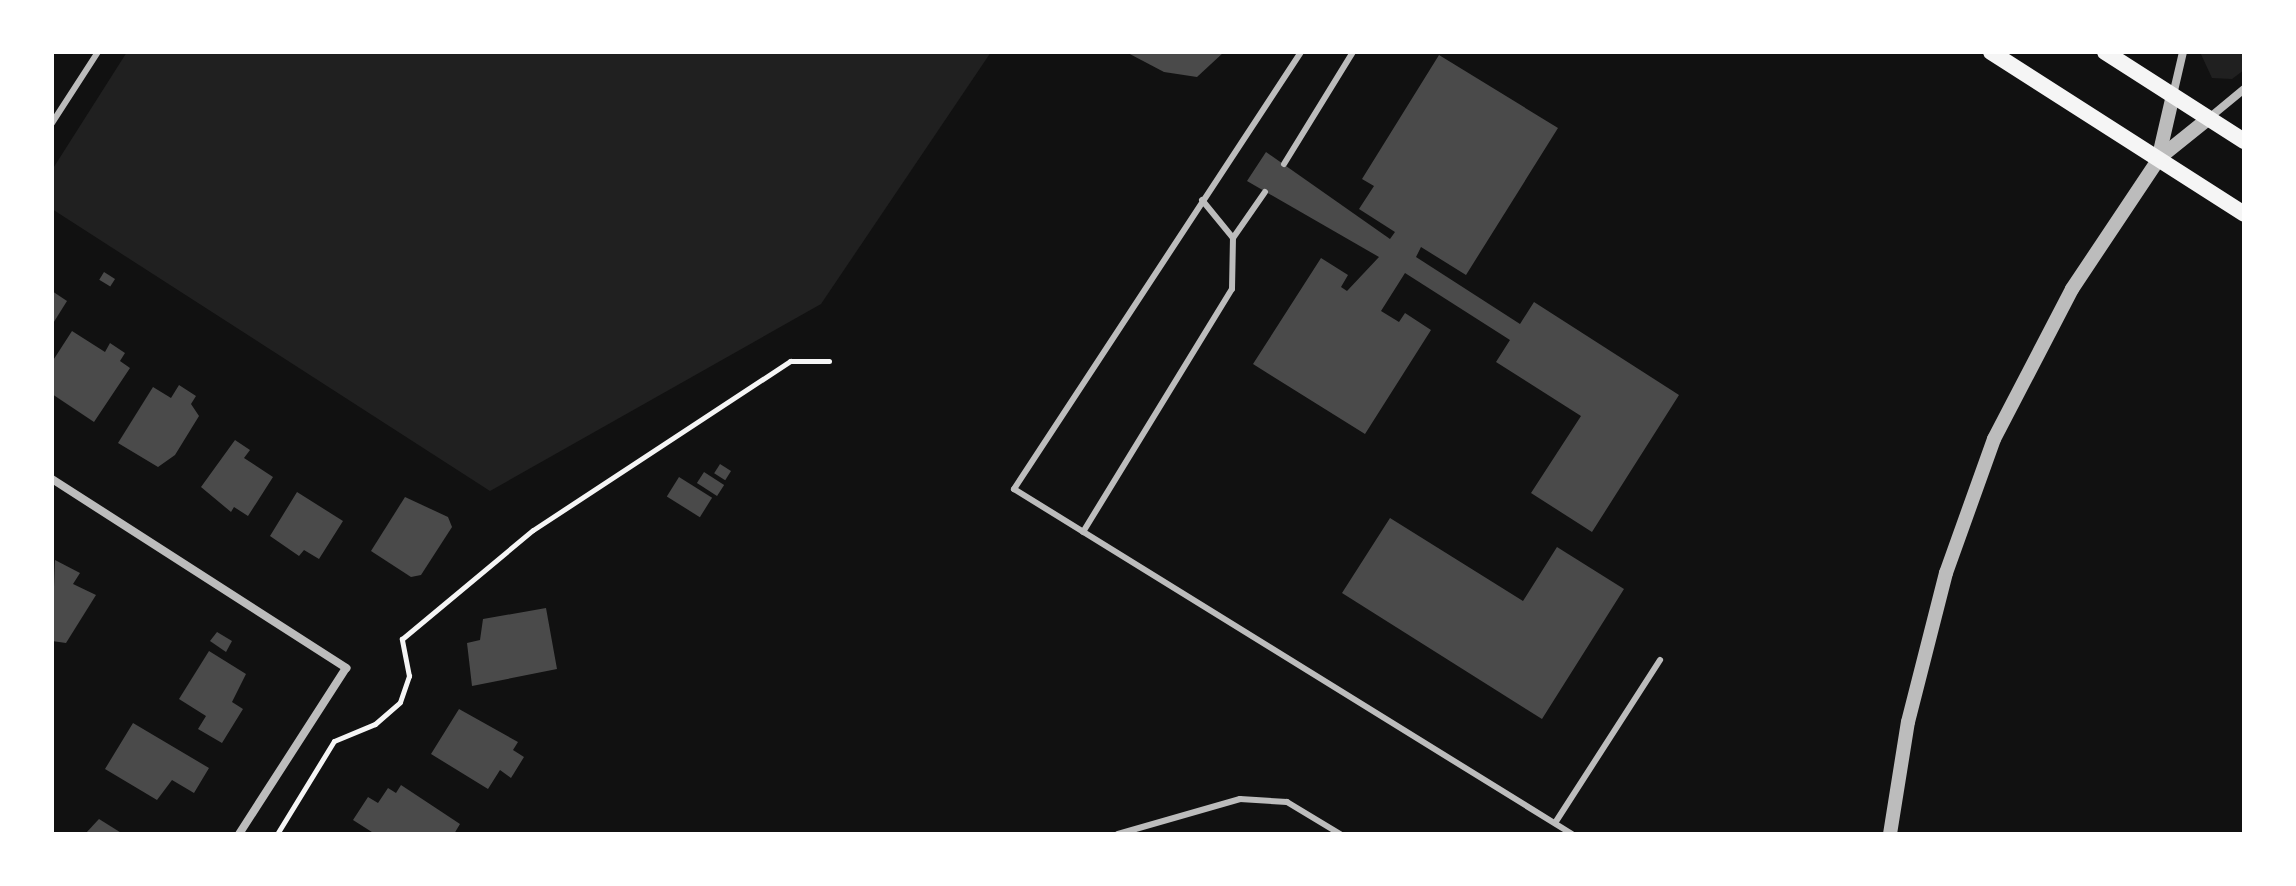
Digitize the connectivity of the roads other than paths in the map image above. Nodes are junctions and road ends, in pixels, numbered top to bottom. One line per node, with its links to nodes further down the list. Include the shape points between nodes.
1 (98, 52): 10 (lane)
2 (1301, 52): 15 (lane)
3 (1353, 52): 13 (lane)
4 (1991, 52): 12 (main road)
5 (2105, 52): 8 (main road)
6 (2183, 52): 8 (street)
7 (2244, 89): 9 (street)
8 (2173, 95): 9 (main road); 12 (street)
9 (2209, 118): 11 (main road); 12 (street)
10 (52, 123)
11 (2244, 141)
12 (2158, 160): 16 (main road); 26 (street, via 2072,289 1994,439 1946,573 1908,722)
13 (1284, 164)
14 (1265, 192): 17 (lane)
15 (1202, 200): 17 (lane); 19 (lane, via 1014,489)
16 (2244, 214)
17 (1233, 238): 19 (lane, via 1232,289)
18 (52, 479): 22 (street, via 346,668)
19 (1083, 532): 21 (lane)
20 (1660, 660): 21 (lane)
21 (1555, 823): 25 (lane)
22 (239, 834)
23 (1118, 834): 24 (lane, via 1240,799 1287,802)
24 (1340, 834)
25 (1572, 834)
26 (1890, 834)

